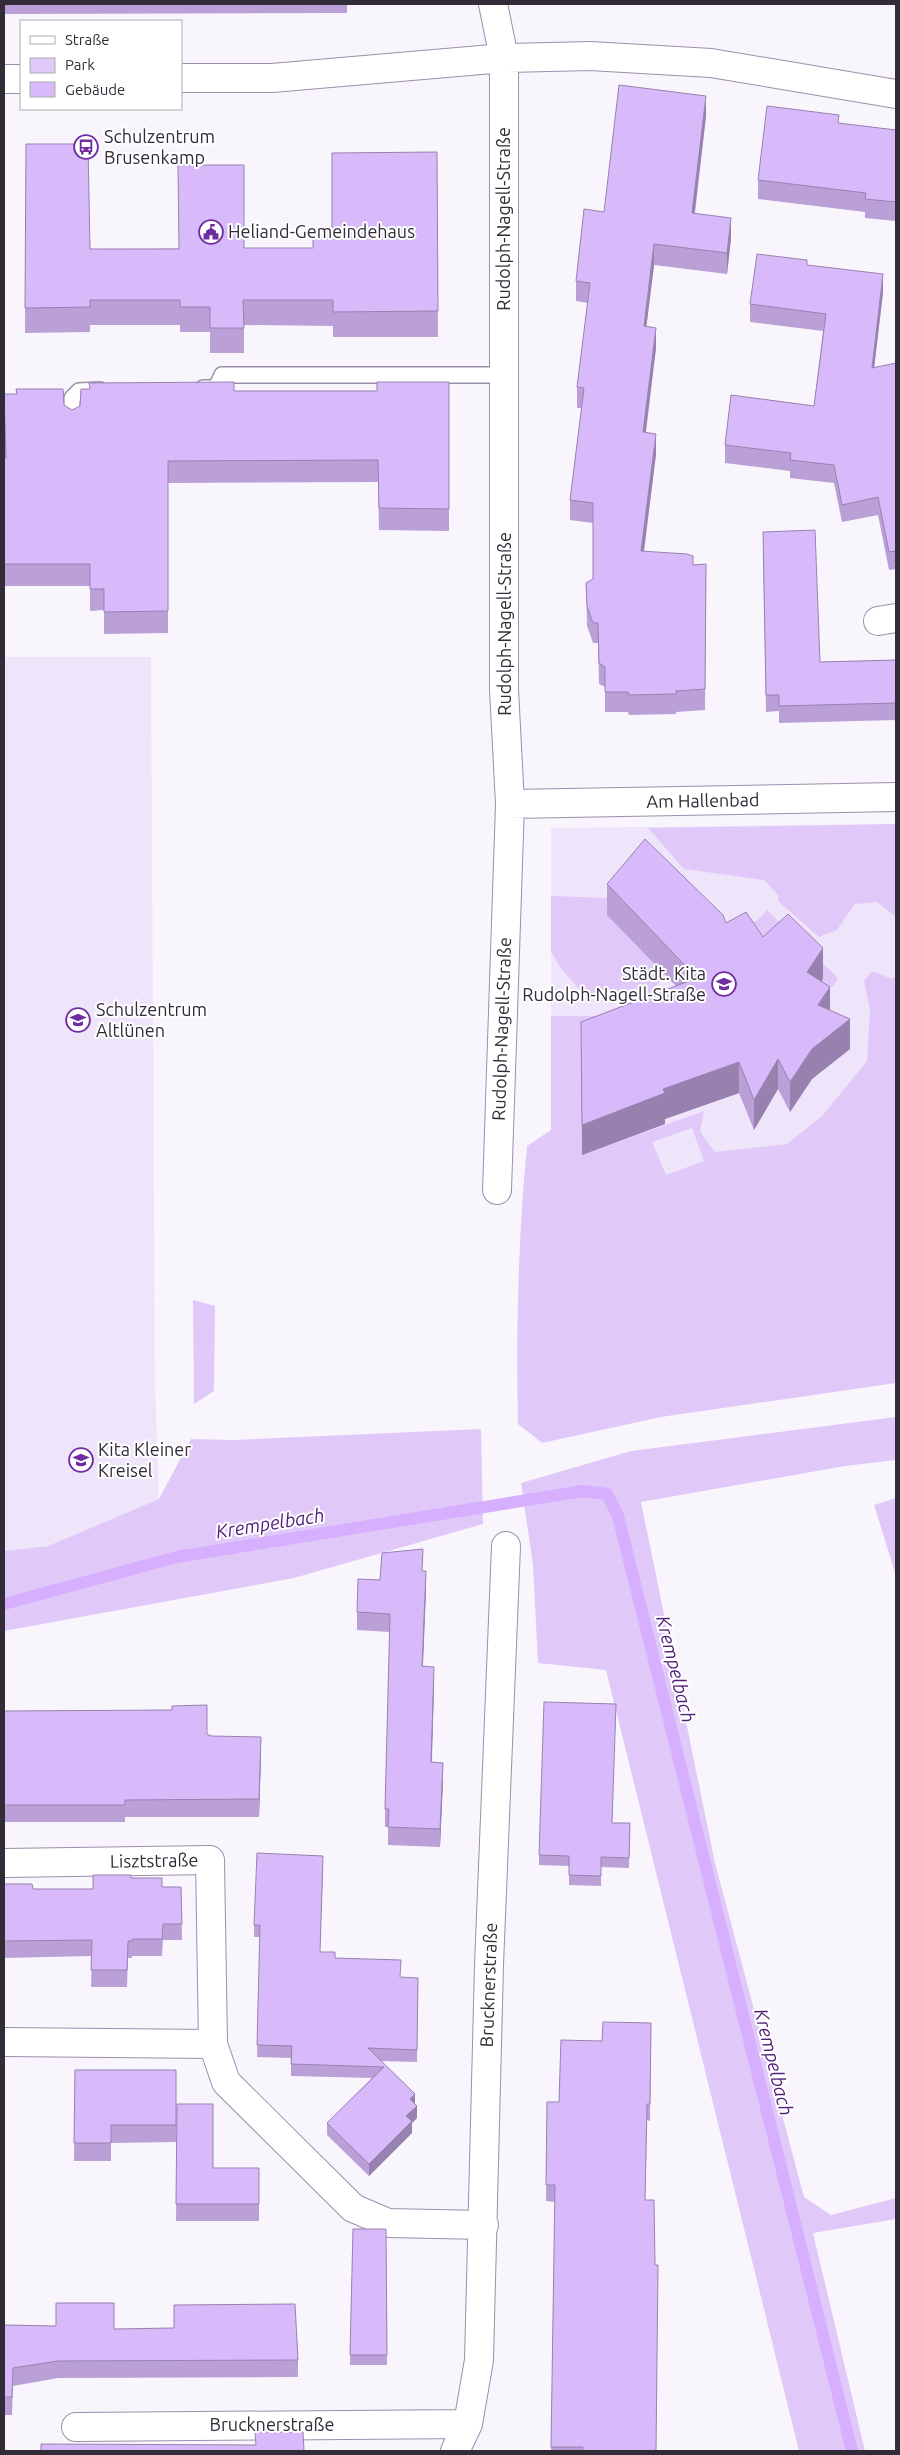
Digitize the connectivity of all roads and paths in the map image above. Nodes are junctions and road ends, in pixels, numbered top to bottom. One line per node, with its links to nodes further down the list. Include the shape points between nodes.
1 (492, 4): 2 (street, Rudolph-Nagell-Straße)
2 (504, 58): 3 (street, via 272,78); 6 (street, via 590,56 711,63); 7 (street, Rudolph-Nagell-Straße)
3 (182, 78)
4 (4, 79): 5 (street)
5 (20, 79)
6 (896, 94)
7 (505, 375): 8 (lane, via 222,375 216,388); 12 (street, Rudolph-Nagell-Straße, via 504,689)
8 (186, 388)
9 (118, 390): 10 (lane, via 79,391 72,398)
10 (72, 423)
11 (896, 797): 12 (street, Am Hallenbad)
12 (510, 804): 13 (street, Rudolph-Nagell-Straße)
13 (496, 1190)
14 (506, 1546): 18 (street, Brucknerstraße, via 489,1965)
15 (4, 1862): 17 (street, Lisztstraße, via 210,1860)
16 (4, 2042): 17 (street)
17 (213, 2044): 18 (street, Lisztstraße, via 226,2082 353,2208 388,2223)
18 (484, 2225): 19 (street, Brucknerstraße, via 479,2360)
19 (468, 2424): 20 (street, Brucknerstraße); 21 (street, Brucknerstraße)
20 (76, 2427)
21 (456, 2451)

